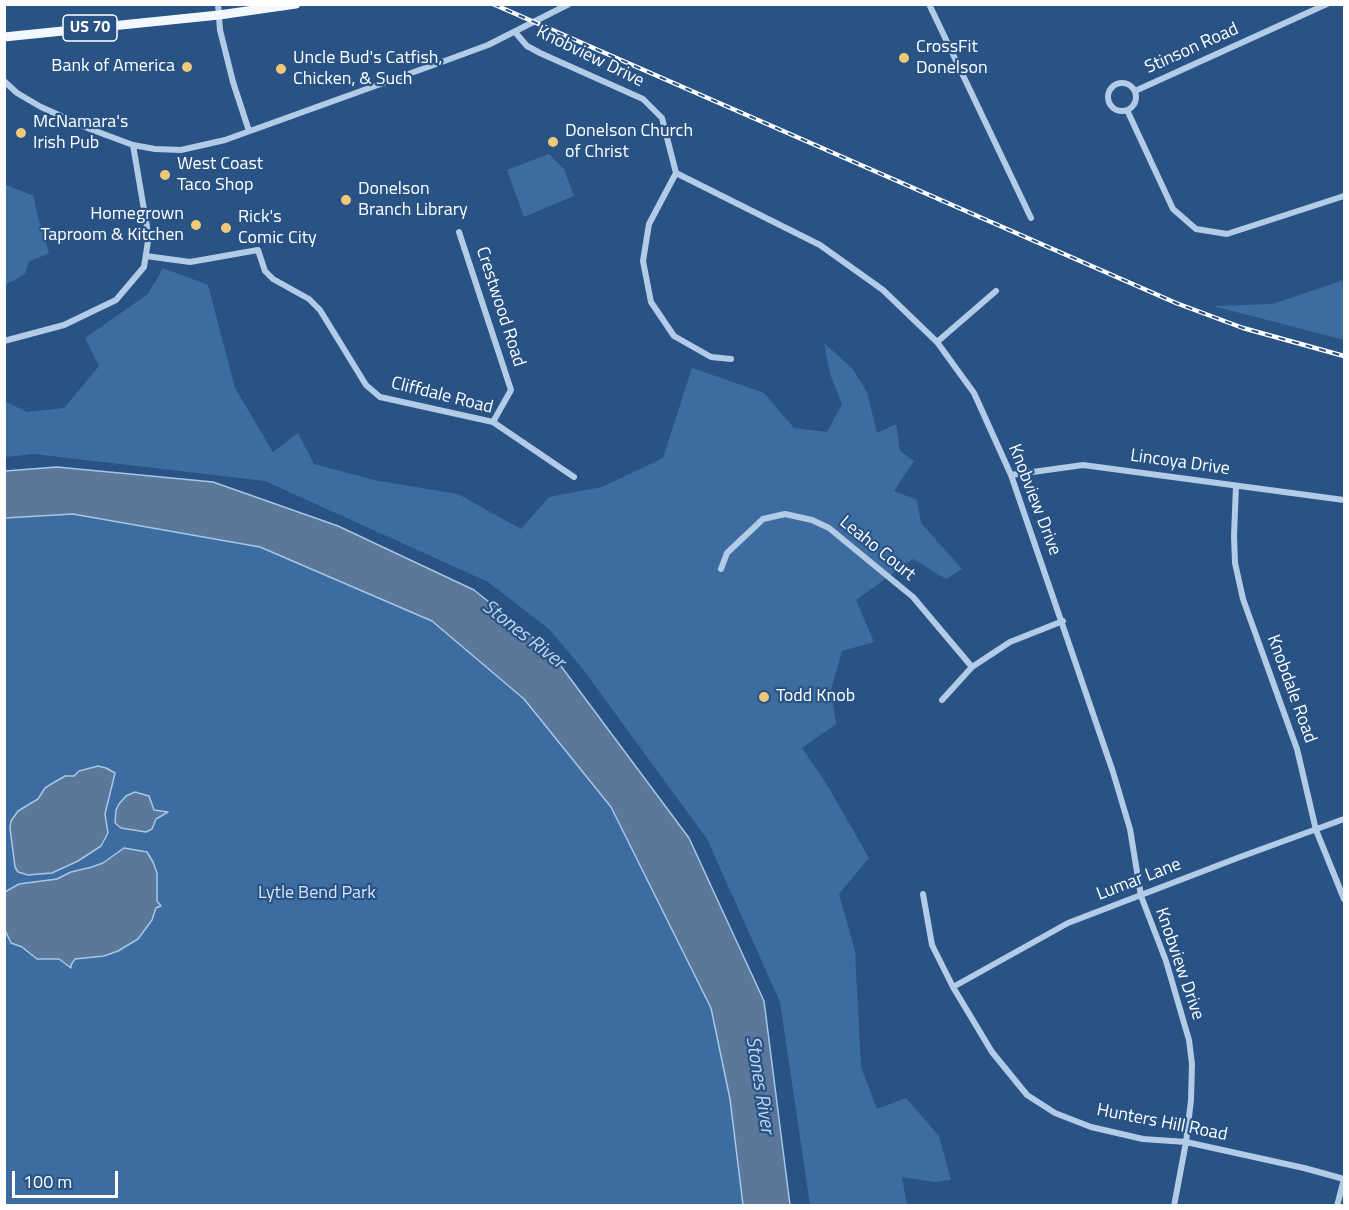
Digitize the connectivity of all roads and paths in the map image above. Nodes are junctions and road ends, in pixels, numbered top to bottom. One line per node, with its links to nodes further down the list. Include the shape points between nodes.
1 (218, 4): 6 (street)
2 (296, 4): 6 (main road, US 70)
3 (569, 4): 7 (street)
4 (929, 4): 16 (street)
5 (1327, 4): 10 (street, Stinson Road)
6 (219, 15): 8 (main road, US 70); 12 (street, via 233,82)
7 (515, 32): 12 (street); 14 (street, Knobview Drive, via 527,46 540,53 644,99 662,118)
8 (4, 37)
9 (4, 81): 13 (street, via 48,111)
10 (1135, 92): 11 (street, via 1135,101); 11 (street, via 1121,83 1108,94 1112,107)
11 (1127, 110): 15 (street, via 1173,209 1196,229 1227,234)
12 (249, 131): 13 (street, via 181,150)
13 (133, 145): 18 (street, via 147,227)
14 (676, 173): 21 (street, Knobview Drive, via 820,245 883,291); 22 (street, via 649,224 643,261 651,302 674,336 711,357)
15 (1344, 196)
16 (1031, 218)
17 (459, 232): 23 (street, Crestwood Road, via 511,390)
18 (146, 256): 20 (street, via 144,267 116,300 64,325); 23 (street, Cliffdale Road, via 190,262 258,250 265,271 273,279 309,299 320,310 366,385 380,397)
19 (996, 291): 21 (street)
20 (4, 341)
21 (937, 342): 24 (street, Knobview Drive, via 974,393)
22 (731, 359)
23 (493, 422): 25 (street, Cliffdale Road)
24 (1011, 475): 26 (street, Lincoya Drive, via 1083,465); 29 (street, Knobview Drive)
25 (574, 477)
26 (1236, 486): 27 (street, Lincoya Drive); 33 (street, Knobdale Road, via 1235,562 1243,598 1297,749)
27 (1344, 500)
28 (721, 569): 30 (street, Leaho Court, via 727,553 763,519 785,514 812,520 829,528 914,597)
29 (1063, 621): 30 (street, via 1010,642); 35 (street, Knobview Drive, via 1130,829)
30 (972, 667): 31 (street)
31 (942, 700)
32 (1344, 819): 33 (street, Lumar Lane)
33 (1316, 830): 35 (street, Lumar Lane); 36 (street, Knobdale Road)
34 (923, 894): 37 (street, Hunters Hill Road, via 932,945)
35 (1141, 896): 37 (street, Lumar Lane, via 1068,923); 38 (street, Knobview Drive, via 1166,961 1189,1041 1192,1064)
36 (1344, 898)
37 (953, 987): 38 (street, Hunters Hill Road, via 992,1052 1027,1095 1055,1113 1091,1127 1143,1139)
38 (1186, 1142): 39 (street, Hunters Hill Road); 40 (street, Knobview Drive)
39 (1344, 1179): 41 (street)
40 (1174, 1206)
41 (1337, 1206)

